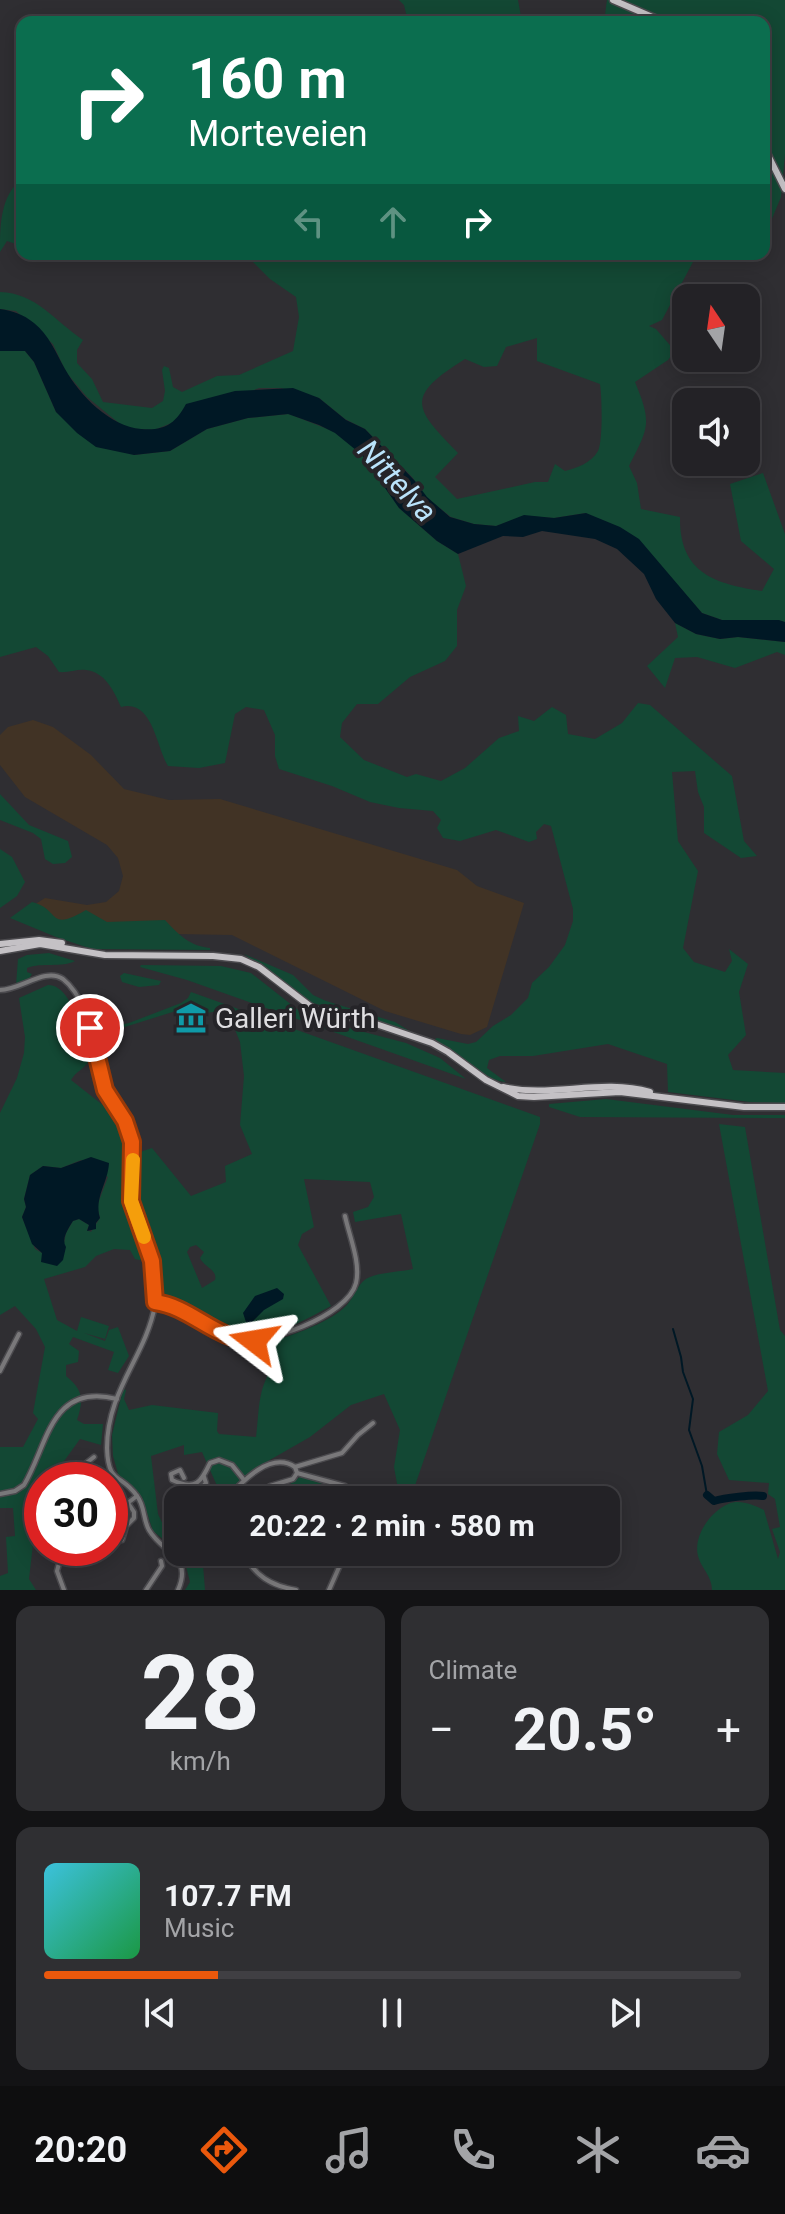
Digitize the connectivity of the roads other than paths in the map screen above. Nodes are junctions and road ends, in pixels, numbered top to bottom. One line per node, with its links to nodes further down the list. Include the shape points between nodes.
1 (613, 0): 2 (main road)
2 (650, 16)
3 (770, 159): 4 (main road)
4 (785, 189)
5 (0, 944): 6 (main road, via 46,940)
6 (73, 948): 7 (main road, via 40,944); 9 (main road, via 105,955 241,959 311,1008 432,1043 508,1093 528,1097 606,1091)
7 (0, 951)
8 (0, 990): 11 (street, via 54,975 68,984 80,1003 96,1044 105,1090 131,1137 131,1201 152,1261)
9 (785, 1107)
10 (345, 1216): 11 (street, via 357,1271 354,1288 340,1305 277,1337 233,1339)
11 (155, 1302): 14 (street)
12 (19, 1334): 13 (street)
13 (0, 1371)
14 (117, 1399): 26 (street, via 90,1397 61,1410 24,1485); 27 (street, via 108,1430 109,1463 115,1477)
15 (373, 1423): 18 (street, via 342,1453)
16 (94, 1457): 17 (street)
17 (88, 1462)
18 (296, 1470): 21 (street, via 287,1463 272,1464); 24 (street, via 293,1479); 25 (street)
19 (204, 1477): 20 (street, via 188,1484 171,1476 180,1470); 21 (street, via 210,1463 221,1460); 22 (street)
20 (184, 1478)
21 (244, 1480): 23 (street)
22 (204, 1486)
23 (238, 1486)
24 (270, 1486)
25 (345, 1486)
26 (0, 1494)
27 (137, 1496): 28 (street); 30 (street, via 150,1531)
28 (128, 1503): 29 (street, via 135,1513)
29 (128, 1524)
30 (164, 1543)
31 (161, 1561): 37 (street)
32 (58, 1566): 36 (street)
33 (180, 1566): 38 (street)
34 (251, 1566): 39 (street, via 277,1586)
35 (340, 1566): 40 (street)
36 (64, 1590)
37 (146, 1590)
38 (178, 1590)
39 (296, 1590)
40 (329, 1590)

